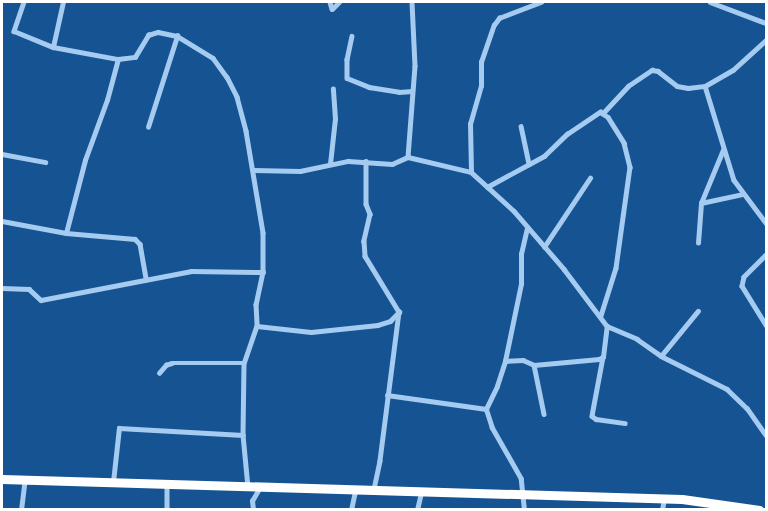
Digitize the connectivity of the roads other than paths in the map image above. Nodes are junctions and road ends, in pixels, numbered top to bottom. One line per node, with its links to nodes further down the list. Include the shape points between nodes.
1 (24, 2): 12 (street, via 14,32)
2 (63, 2): 12 (street)
3 (330, 2): 4 (street, via 332,9)
4 (339, 2)
5 (412, 2): 16 (street)
6 (541, 2): 28 (street, via 499,18 494,25 481,62 481,86 470,124)
7 (710, 2): 8 (street)
8 (766, 23)
9 (177, 36): 13 (street, via 158,32 148,35 135,57); 19 (street); 27 (street, via 213,58 227,77 240,108)
10 (352, 36): 16 (street, via 347,78 369,87)
11 (766, 40): 14 (street, via 733,70)
12 (53, 47): 13 (street)
13 (118, 59): 36 (street)
14 (705, 86): 17 (street, via 677,86 658,70 652,70 628,86); 20 (street)
15 (333, 89): 25 (street, via 335,119)
16 (412, 91): 22 (street)
17 (603, 112): 26 (street); 45 (street, via 624,142 630,167 616,268)
18 (521, 126): 26 (street)
19 (148, 127)
20 (723, 150): 31 (street); 32 (street)
21 (2, 154): 24 (street)
22 (408, 157): 23 (street, via 392,164); 28 (street)
23 (366, 161): 25 (street); 44 (street, via 366,204 370,214 365,256)
24 (45, 162)
25 (330, 164): 27 (street, via 300,171)
26 (529, 164): 30 (street)
27 (254, 170): 40 (street, via 262,220)
28 (471, 172): 30 (street)
29 (590, 178): 38 (street)
30 (487, 187): 35 (street, via 514,210)
31 (743, 194): 32 (street); 34 (street)
32 (701, 203): 37 (street)
33 (2, 221): 36 (street)
34 (766, 223)
35 (526, 228): 38 (street); 51 (street, via 521,284)
36 (66, 233): 41 (street, via 138,241)
37 (698, 243)
38 (544, 247): 45 (street)
39 (766, 255): 46 (street, via 744,277 742,286)
40 (263, 272): 41 (street, via 191,271); 47 (street, via 256,304)
41 (146, 279): 42 (street, via 41,300 29,289)
42 (2, 288)
43 (698, 311): 49 (street)
44 (399, 312): 47 (street, via 378,325 311,332); 55 (street)
45 (601, 316): 48 (street)
46 (766, 325)
47 (257, 326): 52 (street)
48 (607, 326): 49 (street, via 637,339); 50 (street)
49 (661, 356): 60 (street, via 727,389)
50 (603, 357): 53 (street); 58 (street, via 592,416)
51 (505, 361): 53 (street, via 524,360); 56 (street)
52 (244, 363): 54 (street, via 172,363); 59 (street)
53 (534, 365): 57 (street)
54 (159, 373)
55 (387, 395): 56 (street); 68 (street)
56 (486, 409): 70 (street, via 492,428 521,479)
57 (544, 414)
58 (625, 423)
59 (243, 435): 63 (street, via 119,428); 65 (street)
60 (766, 435)
61 (2, 478): 62 (highway)
62 (25, 479): 63 (highway); 72 (street)
63 (113, 482): 64 (highway)
64 (167, 483): 65 (highway); 73 (street)
65 (248, 487): 66 (highway)
66 (260, 487): 67 (highway); 74 (street, via 252,501)
67 (355, 490): 68 (highway); 75 (street)
68 (374, 492): 69 (highway)
69 (421, 493): 70 (highway); 76 (street)
70 (524, 495): 71 (highway); 77 (street)
71 (664, 500): 78 (street); 79 (highway)
72 (21, 510)
73 (167, 510)
74 (253, 510)
75 (351, 510)
76 (417, 510)
77 (524, 510)
78 (662, 510)
79 (759, 510)

